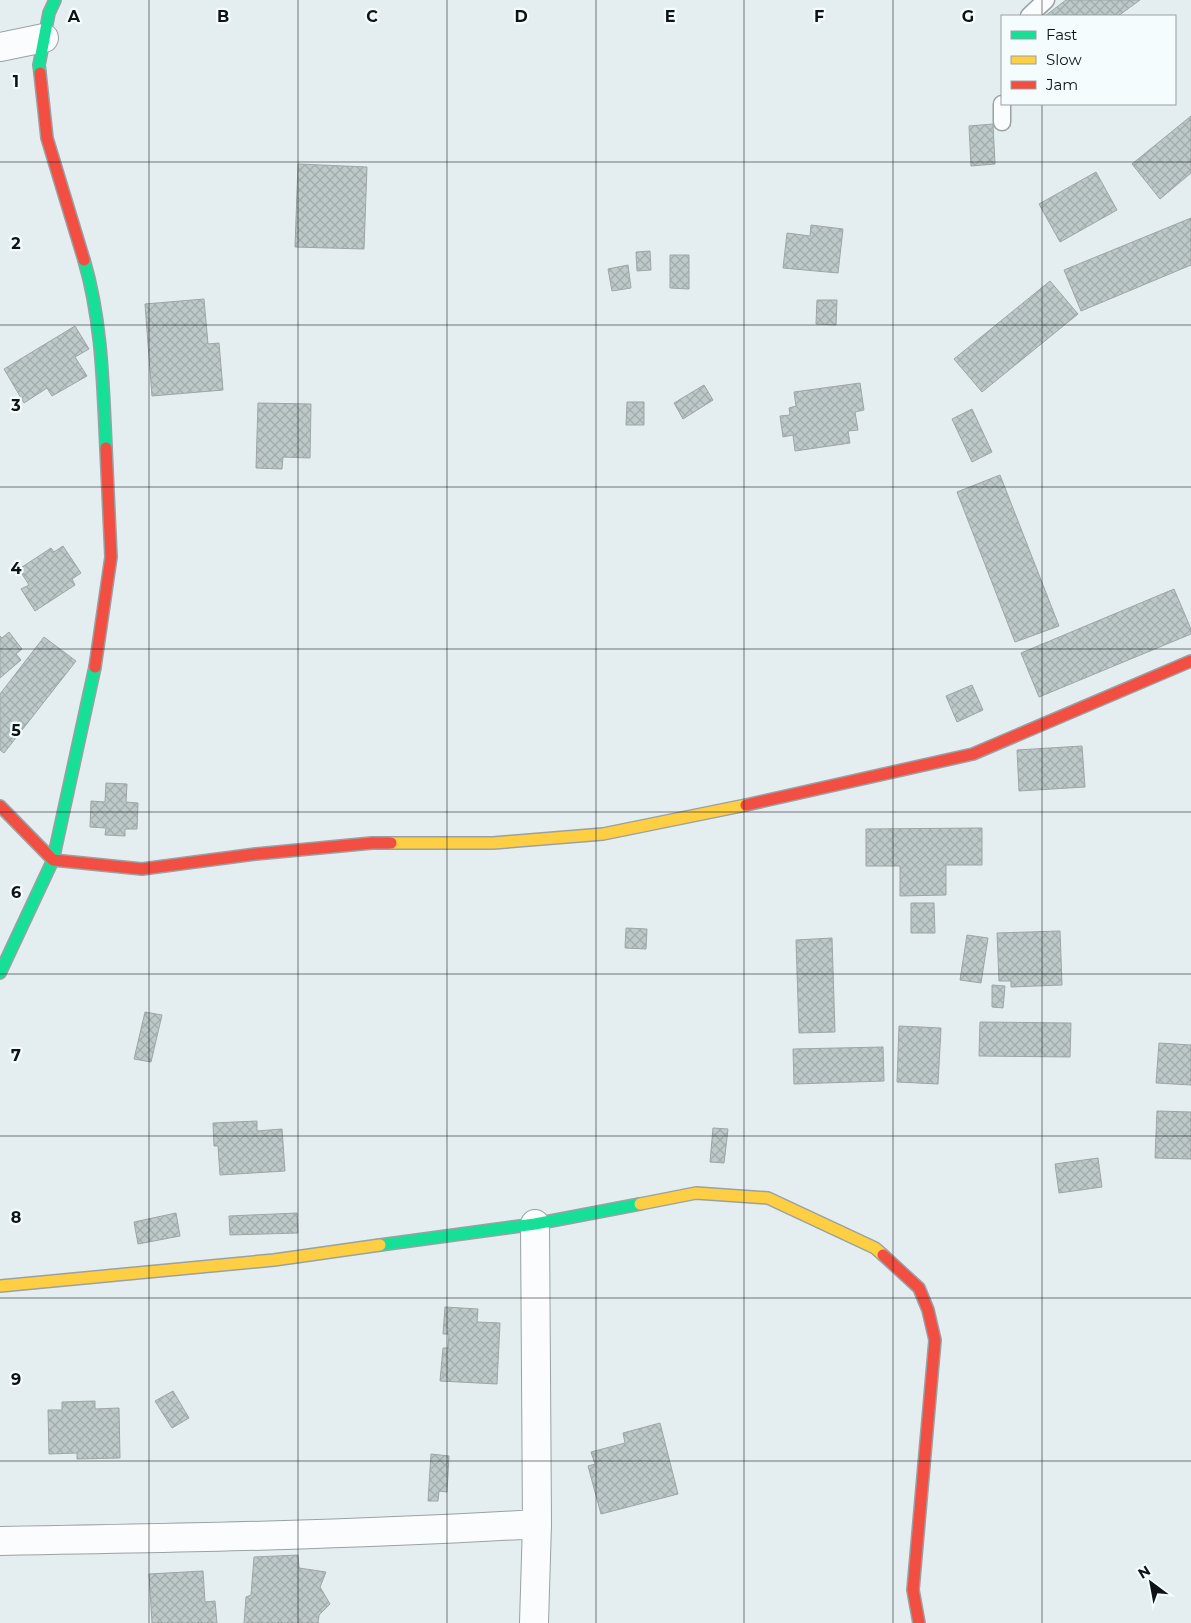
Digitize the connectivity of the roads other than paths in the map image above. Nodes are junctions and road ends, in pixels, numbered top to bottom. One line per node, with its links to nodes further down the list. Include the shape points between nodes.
1 (55, 0): 4 (street, via 48,12)
2 (1046, 0): 3 (lane)
3 (1030, 15)
4 (44, 38): 5 (street); 10 (street, via 39,65 47,138 91,284 102,363 112,557 94,682)
5 (0, 47)
6 (1002, 105): 7 (lane)
7 (1002, 122)
8 (1191, 661): 10 (street, via 973,754 603,834 493,843 372,843 142,868)
9 (0, 806): 10 (street)
10 (53, 860): 11 (street)
11 (0, 973)
12 (535, 1224): 13 (street, via 274,1260); 14 (street); 17 (street, via 696,1193 768,1198 875,1248 919,1288 935,1340 913,1590)
13 (0, 1286)
14 (537, 1524): 15 (street, via 407,1532); 16 (street)
15 (0, 1541)
16 (534, 1623)
17 (919, 1623)

